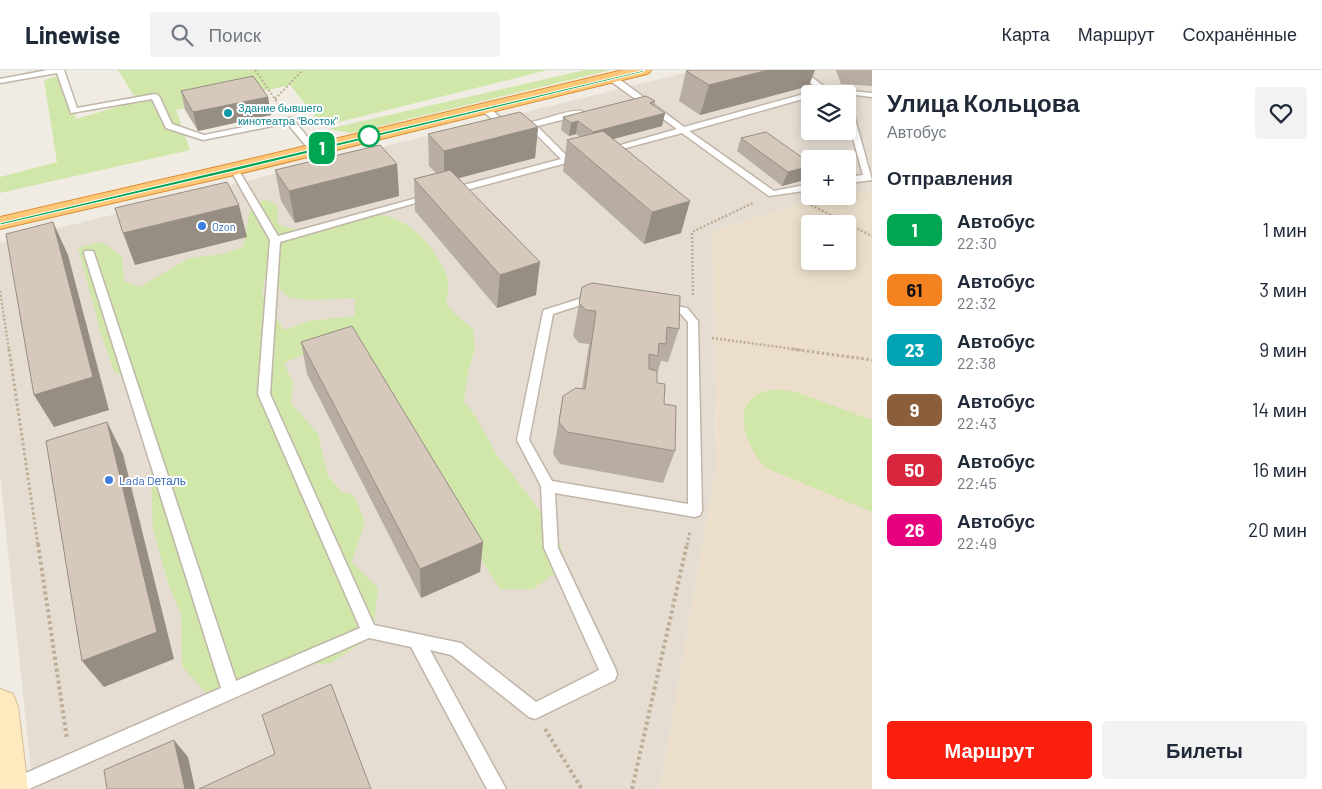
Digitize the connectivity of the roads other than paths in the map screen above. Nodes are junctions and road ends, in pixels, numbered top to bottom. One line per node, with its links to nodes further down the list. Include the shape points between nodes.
1 (643, 70): 3 (highway)
2 (799, 70): 5 (lane)
3 (612, 78): 9 (lane); 11 (highway)
4 (0, 81): 16 (lane, via 60,70 74,111 155,96 168,126 203,138 289,120)
5 (818, 85)
6 (856, 94): 7 (lane)
7 (872, 95)
8 (801, 97): 14 (lane)
9 (640, 98): 10 (lane); 14 (lane)
10 (630, 101)
11 (484, 108): 13 (lane, via 504,124); 16 (highway)
12 (586, 112): 13 (lane)
13 (532, 125): 17 (lane)
14 (684, 130): 17 (lane); 21 (lane, via 772,194)
15 (856, 133): 19 (lane)
16 (314, 150): 18 (highway)
17 (567, 160): 23 (lane)
18 (234, 169): 22 (highway); 23 (lane)
19 (870, 176): 20 (lane)
20 (856, 179)
21 (801, 189)
22 (0, 223)
23 (275, 240): 28 (lane, via 264,394)
24 (89, 254): 30 (lane)
25 (610, 299): 27 (lane, via 592,297 548,312 523,440)
26 (655, 306): 27 (lane, via 683,310 693,321 695,511)
27 (548, 486): 29 (lane, via 551,548 609,674 535,711 455,648)
28 (369, 631): 29 (lane); 30 (lane)
29 (416, 640): 33 (lane)
30 (230, 692): 32 (lane)
31 (0, 708): 32 (main road)
32 (9, 789)
33 (496, 789)

